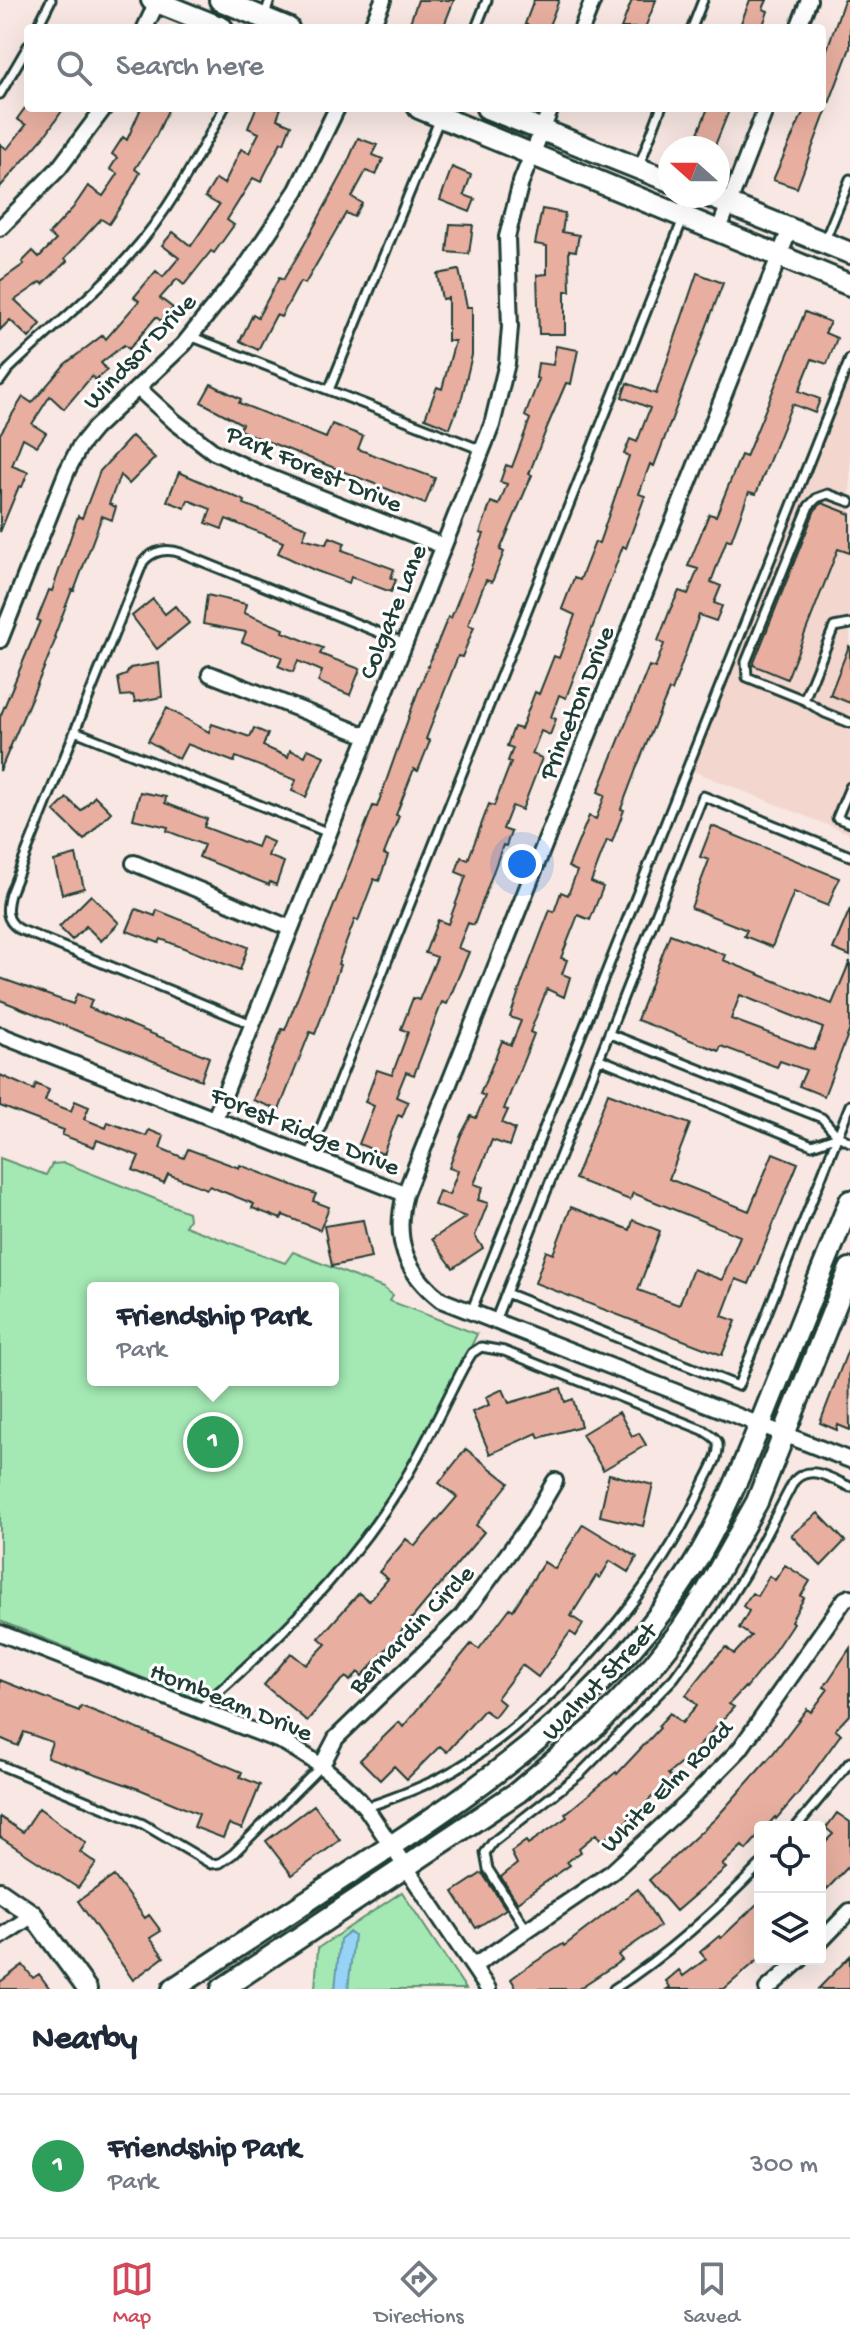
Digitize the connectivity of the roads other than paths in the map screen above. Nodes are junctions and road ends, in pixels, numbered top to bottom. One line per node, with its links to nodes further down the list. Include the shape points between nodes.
1 (51, 0): 10 (lane)
2 (220, 0): 9 (main road)
3 (383, 0): 14 (street)
4 (487, 0): 15 (lane)
5 (593, 0): 16 (street)
6 (703, 0): 17 (lane)
7 (809, 0): 18 (street)
8 (155, 1): 11 (street); 12 (main road)
9 (267, 9): 13 (main road)
10 (39, 24)
11 (146, 24)
12 (212, 24)
13 (284, 24)
14 (373, 24)
15 (478, 24)
16 (584, 24)
17 (694, 24)
18 (800, 24)
19 (24, 53): 20 (lane)
20 (0, 94)
21 (101, 112): 39 (street, via 59,168)
22 (222, 112): 48 (lane, via 151,229)
23 (335, 112): 46 (street, Windsor Drive, via 297,190 247,265)
24 (428, 112): 29 (main road)
25 (497, 112): 30 (main road)
26 (549, 112): 30 (street, Colgate Lane)
27 (659, 112): 32 (lane)
28 (764, 112): 35 (street)
29 (440, 117): 31 (main road); 50 (lane)
30 (542, 130): 31 (street, Colgate Lane); 32 (main road)
31 (531, 155): 38 (main road); 51 (street, Colgate Lane, via 507,237 507,363)
32 (638, 168): 33 (main road)
33 (658, 176)
34 (850, 179): 42 (lane)
35 (730, 201)
36 (730, 204): 40 (main road)
37 (727, 208): 41 (street)
38 (684, 218): 41 (main road); 76 (lane)
39 (0, 228)
40 (790, 229): 42 (main road); 44 (street, Princeton Drive)
41 (718, 232): 44 (main road)
42 (824, 242): 43 (main road)
43 (850, 253)
44 (779, 257): 45 (main road); 77 (street, Princeton Drive)
45 (850, 285)
46 (190, 336): 49 (street, Windsor Drive); 50 (lane)
47 (850, 359): 81 (lane)
48 (0, 381)
49 (139, 389): 53 (street, Park Forest Drive, via 214,452); 55 (street, Windsor Drive, via 80,446)
50 (329, 390): 51 (lane)
51 (482, 450): 53 (street, Colgate Lane)
52 (850, 502): 58 (lane, via 828,494 809,506 746,662 747,677)
53 (443, 546): 56 (street, Colgate Lane)
54 (850, 624): 58 (lane, via 834,627)
55 (0, 640)
56 (405, 643): 60 (lane, via 181,553 158,552 143,562); 61 (street, Colgate Lane)
57 (210, 674): 61 (street)
58 (804, 700): 59 (lane)
59 (850, 723)
60 (75, 731): 64 (lane); 68 (lane, via 10,894 8,919 19,929)
61 (367, 736): 64 (street, Colgate Lane)
62 (850, 787): 63 (lane, via 837,818)
63 (850, 823)
64 (329, 833): 67 (street, Colgate Lane)
65 (850, 856): 69 (lane, via 703,796)
66 (134, 863): 67 (street)
67 (290, 928): 68 (street, Colgate Lane)
68 (252, 1024): 73 (street, Colgate Lane)
69 (610, 1034): 71 (lane); 74 (lane, via 822,1118)
70 (0, 1035): 73 (street, Forest Ridge Drive)
71 (600, 1059): 74 (lane, via 812,1145); 80 (lane)
72 (850, 1105): 74 (lane)
73 (215, 1118): 76 (street, Forest Ridge Drive)
74 (838, 1136): 75 (lane); 80 (lane, via 738,1386)
75 (850, 1142)
76 (309, 1157): 77 (street, Forest Ridge Drive)
77 (405, 1194): 81 (street, Forest Ridge Drive, via 400,1224 410,1268 441,1300)
78 (850, 1201): 83 (main road, Walnut Street)
79 (850, 1269): 84 (main road, Walnut Street)
80 (506, 1293): 82 (lane)
81 (471, 1312): 82 (street, Forest Ridge Drive)
82 (495, 1322): 83 (street, Forest Ridge Drive)
83 (760, 1425): 84 (street, Forest Ridge Drive); 96 (main road, Walnut Street, via 733,1492 693,1566 628,1651 577,1708 519,1757)
84 (785, 1434): 85 (street, Forest Ridge Drive); 97 (main road, Walnut Street, via 732,1548 654,1664 557,1761)
85 (850, 1460)
86 (555, 1481): 93 (street, Bernardin Circle, via 462,1616 336,1738)
87 (850, 1487): 102 (lane, via 802,1472 719,1616 674,1678 581,1773 493,1842 485,1853 488,1869)
88 (850, 1597): 102 (street, White Elm Road, via 740,1749 612,1872)
89 (0, 1633): 90 (street, Hornbeam Drive)
90 (198, 1710): 93 (street, Hornbeam Drive, via 285,1743); 94 (lane, via 338,1572 398,1490 463,1368 481,1347 504,1351 715,1438 714,1462 674,1541 597,1646 482,1753 437,1781)
91 (850, 1762): 95 (lane)
92 (0, 1765): 93 (lane, via 143,1824 211,1864 233,1854)
93 (322, 1765): 94 (street, Hornbeam Drive)
94 (366, 1808): 96 (street, Hornbeam Drive)
95 (802, 1821)
96 (392, 1845): 97 (street, Hornbeam Drive); 108 (main road, Walnut Street)
97 (406, 1866): 106 (street, Hornbeam Drive); 109 (main road, Walnut Street)
98 (754, 1871): 111 (lane)
99 (0, 1892): 101 (street)
100 (850, 1911): 103 (street)
101 (33, 1915): 104 (street); 107 (street)
102 (527, 1930): 106 (street, White Elm Road)
103 (826, 1936)
104 (0, 1937)
105 (794, 1965): 112 (street)
106 (474, 1966): 110 (street, Hornbeam Drive)
107 (87, 1989)
108 (173, 1989)
109 (222, 1989)
110 (488, 1989)
111 (614, 1989)
112 (767, 1989)

